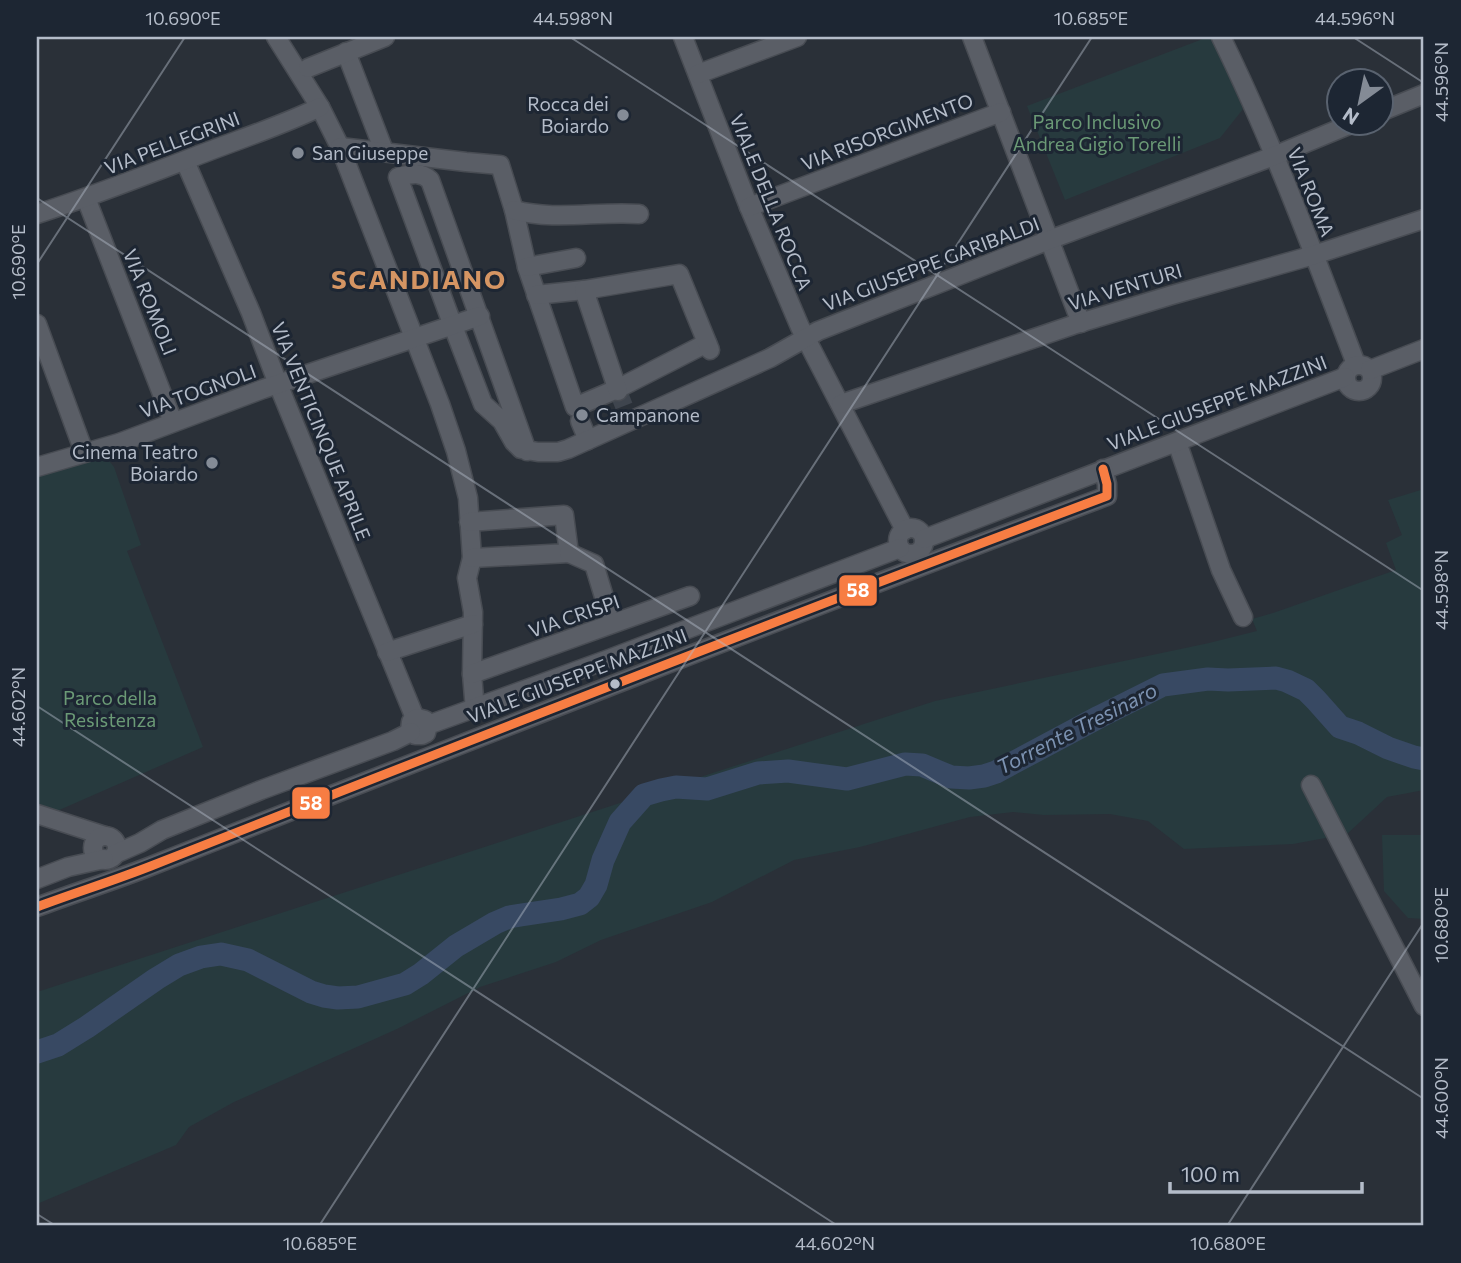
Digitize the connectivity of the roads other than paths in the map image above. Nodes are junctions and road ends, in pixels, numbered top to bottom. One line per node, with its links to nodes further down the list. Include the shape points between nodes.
1 (276, 37): 12 (street)
2 (288, 37): 9 (street)
3 (683, 37): 10 (street, VIALE DELLA ROCCA)
4 (797, 37): 10 (street)
5 (972, 37): 14 (street)
6 (1222, 37): 18 (street, VIA ROMA)
7 (375, 39): 8 (street)
8 (346, 52): 9 (street); 17 (street)
9 (308, 68): 16 (street, via 336,114)
10 (698, 74): 21 (street, VIALE DELLA ROCCA)
11 (1424, 94): 13 (street)
12 (320, 107): 16 (street); 19 (street, VIA PELLEGRINI)
13 (1394, 107)
14 (1001, 112): 21 (street, VIA RISORGIMENTO); 26 (street)
15 (1324, 135): 18 (street, VIA GIUSEPPE GARIBALDI)
16 (346, 147): 17 (street); 37 (street)
17 (384, 151): 22 (street, via 500,165)
18 (1274, 156): 26 (street, VIA GIUSEPPE GARIBALDI); 27 (street, VIA ROMA)
19 (185, 161): 20 (street, VIA PELLEGRINI); 42 (street, VIA VENTICINQUE APRILE)
20 (86, 198): 23 (street, VIA PELLEGRINI); 46 (street, VIA ROMOLI)
21 (749, 207): 36 (street, VIALE DELLA ROCCA)
22 (514, 210): 24 (street, via 544,216); 29 (street)
23 (37, 214)
24 (639, 214)
25 (1424, 219): 27 (street, VIA VENTURI)
26 (1049, 240): 33 (street); 36 (street, VIA GIUSEPPE GARIBALDI)
27 (1314, 255): 33 (street, VIA VENTURI); 40 (street, VIA ROMA)
28 (576, 258): 29 (street)
29 (527, 267): 31 (street)
30 (584, 290): 31 (street); 39 (street, via 679,274); 43 (street)
31 (537, 295): 45 (street)
32 (480, 316): 35 (street, VIA TOGNOLI); 35 (street, via 430,180 417,173 398,177); 49 (street)
33 (1081, 323): 44 (street, VIA VENTURI)
34 (37, 324): 50 (street)
35 (453, 326): 37 (street, VIA TOGNOLI); 49 (street, via 483,404)
36 (805, 337): 41 (street, VIA GIUSEPPE GARIBALDI); 44 (street, VIALE DELLA ROCCA)
37 (414, 338): 42 (street, VIA TOGNOLI); 53 (street, via 456,451)
38 (1424, 349): 40 (street, VIALE GIUSEPPE MAZZINI)
39 (711, 351): 41 (street); 43 (street)
40 (1357, 370): 48 (street, VIALE GIUSEPPE MAZZINI)
41 (723, 380): 43 (street, VIA GIUSEPPE GARIBALDI)
42 (278, 384): 46 (street, VIA TOGNOLI); 63 (street, VIA VENTICINQUE APRILE)
43 (622, 402): 45 (street); 47 (street, VIA GIUSEPPE GARIBALDI)
44 (841, 404): 54 (street, VIALE DELLA ROCCA)
45 (578, 414): 47 (street)
46 (173, 422): 50 (street, VIA TOGNOLI)
47 (588, 440): 49 (street, VIA GIUSEPPE GARIBALDI, via 558,452)
48 (1177, 442): 52 (street, VIALE GIUSEPPE MAZZINI); 60 (street, via 1221,570)
49 (527, 451)
50 (85, 452): 51 (street, VIA TOGNOLI)
51 (37, 467)
52 (1103, 469): 55 (street, VIALE GIUSEPPE MAZZINI); 71 (street, VIALE GIUSEPPE MAZZINI, via 1107,496)
53 (469, 522): 57 (street, via 564,515); 58 (street)
54 (905, 530): 55 (street, via 917,529); 56 (street, via 898,540)
55 (924, 539): 56 (street, via 916,553)
56 (900, 548): 65 (street, VIALE GIUSEPPE MAZZINI)
57 (569, 554): 58 (street); 61 (street, via 594,564)
58 (472, 558): 62 (street, via 467,578)
59 (690, 596): 61 (street, VIA CRISPI)
60 (1243, 617)
61 (610, 618): 64 (street, VIA CRISPI)
62 (473, 624): 63 (street); 64 (street)
63 (387, 652): 66 (street, VIA VENTICINQUE APRILE)
64 (472, 674): 65 (street)
65 (475, 710): 66 (street, VIALE GIUSEPPE MAZZINI)
66 (418, 725): 69 (street, VIALE GIUSEPPE MAZZINI, via 393,741 162,830)
67 (1311, 785): 72 (street)
68 (37, 814): 69 (street, via 70,825)
69 (104, 847): 70 (street, VIALE GIUSEPPE MAZZINI)
70 (37, 879)
71 (37, 907)
72 (1424, 1006)

